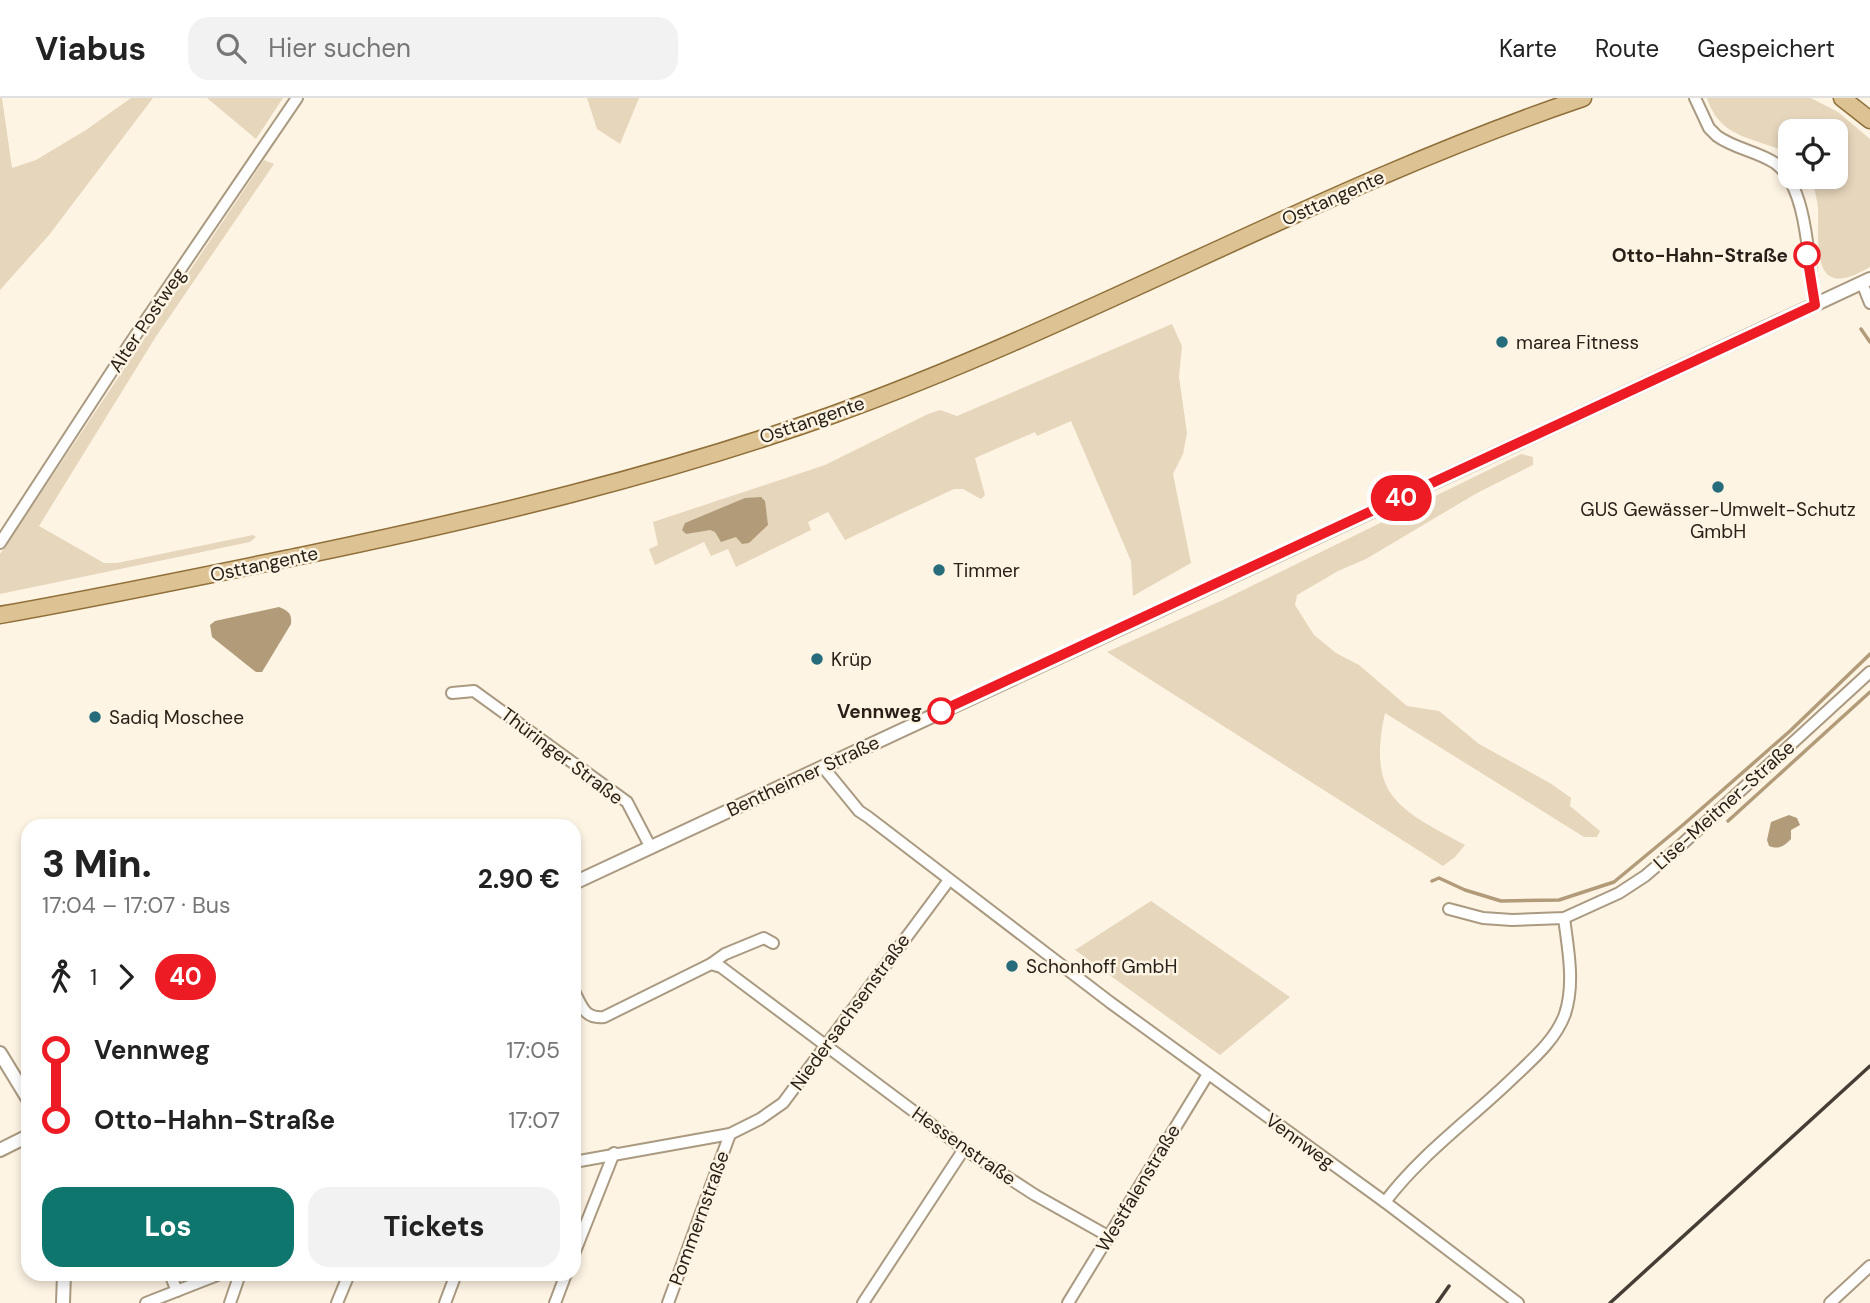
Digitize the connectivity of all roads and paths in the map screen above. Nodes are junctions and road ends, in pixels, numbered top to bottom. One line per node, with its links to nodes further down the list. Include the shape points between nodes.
1 (298, 98): 9 (street, Alter Postweg, via 136,334)
2 (1583, 98): 10 (main road, Osttangente, via 1495,128 1361,184 969,361 830,415 700,458 442,527)
3 (1695, 98): 8 (street, via 1717,136 1776,164 1793,183)
4 (1842, 98): 5 (main road)
5 (1870, 120)
6 (1866, 281): 7 (street); 8 (street, Bentheimer Straße)
7 (1870, 303)
8 (1815, 305): 13 (street, Bentheimer Straße)
9 (0, 544)
10 (0, 615)
11 (1870, 672): 18 (street, Lise-Meitner-Straße, via 1645,876)
12 (452, 693): 14 (street, Thüringer Straße, via 474,691 627,802)
13 (823, 767): 14 (street, Bentheimer Straße); 16 (street, Vennweg, via 859,811)
14 (651, 848): 15 (street, Bentheimer Straße)
15 (581, 880)
16 (949, 880): 22 (street, Niedersachsenstraße); 24 (street, Vennweg)
17 (1448, 909): 18 (street, Lise-Meitner-Straße, via 1483,918)
18 (1564, 918): 32 (street, via 1569,999 1556,1031 1538,1055 1420,1163)
19 (773, 943): 20 (street, via 764,938)
20 (711, 964): 21 (street, via 604,1017 593,1018); 22 (street, Hessenstraße, via 728,971)
21 (581, 1006)
22 (826, 1045): 26 (street, Niedersachsenstraße, via 783,1103); 28 (street, Hessenstraße)
23 (0, 1053): 25 (street)
24 (1208, 1074): 32 (street, Vennweg); 34 (street, Westfalenstraße)
25 (21, 1087)
26 (730, 1134): 30 (street, Niedersachsenstraße); 50 (street, Pommernstraße)
27 (21, 1140): 29 (street)
28 (964, 1149): 34 (street, Hessenstraße); 51 (street)
29 (0, 1150)
30 (614, 1153): 31 (street, Niedersachsenstraße); 33 (street)
31 (581, 1160)
32 (1385, 1202): 53 (street, Vennweg)
33 (581, 1236)
34 (1108, 1236): 52 (street, Westfalenstraße)
35 (1870, 1266): 54 (street)
36 (64, 1281): 44 (street)
37 (173, 1281): 43 (street)
38 (202, 1281): 43 (street)
39 (238, 1281): 46 (street)
40 (346, 1281): 47 (street)
41 (453, 1281): 48 (street)
42 (563, 1281): 49 (street)
43 (177, 1291): 45 (street)
44 (63, 1303)
45 (146, 1303)
46 (230, 1303)
47 (337, 1303)
48 (445, 1303)
49 (555, 1303)
50 (668, 1303)
51 (863, 1303)
52 (1068, 1303)
53 (1518, 1303)
54 (1830, 1303)

